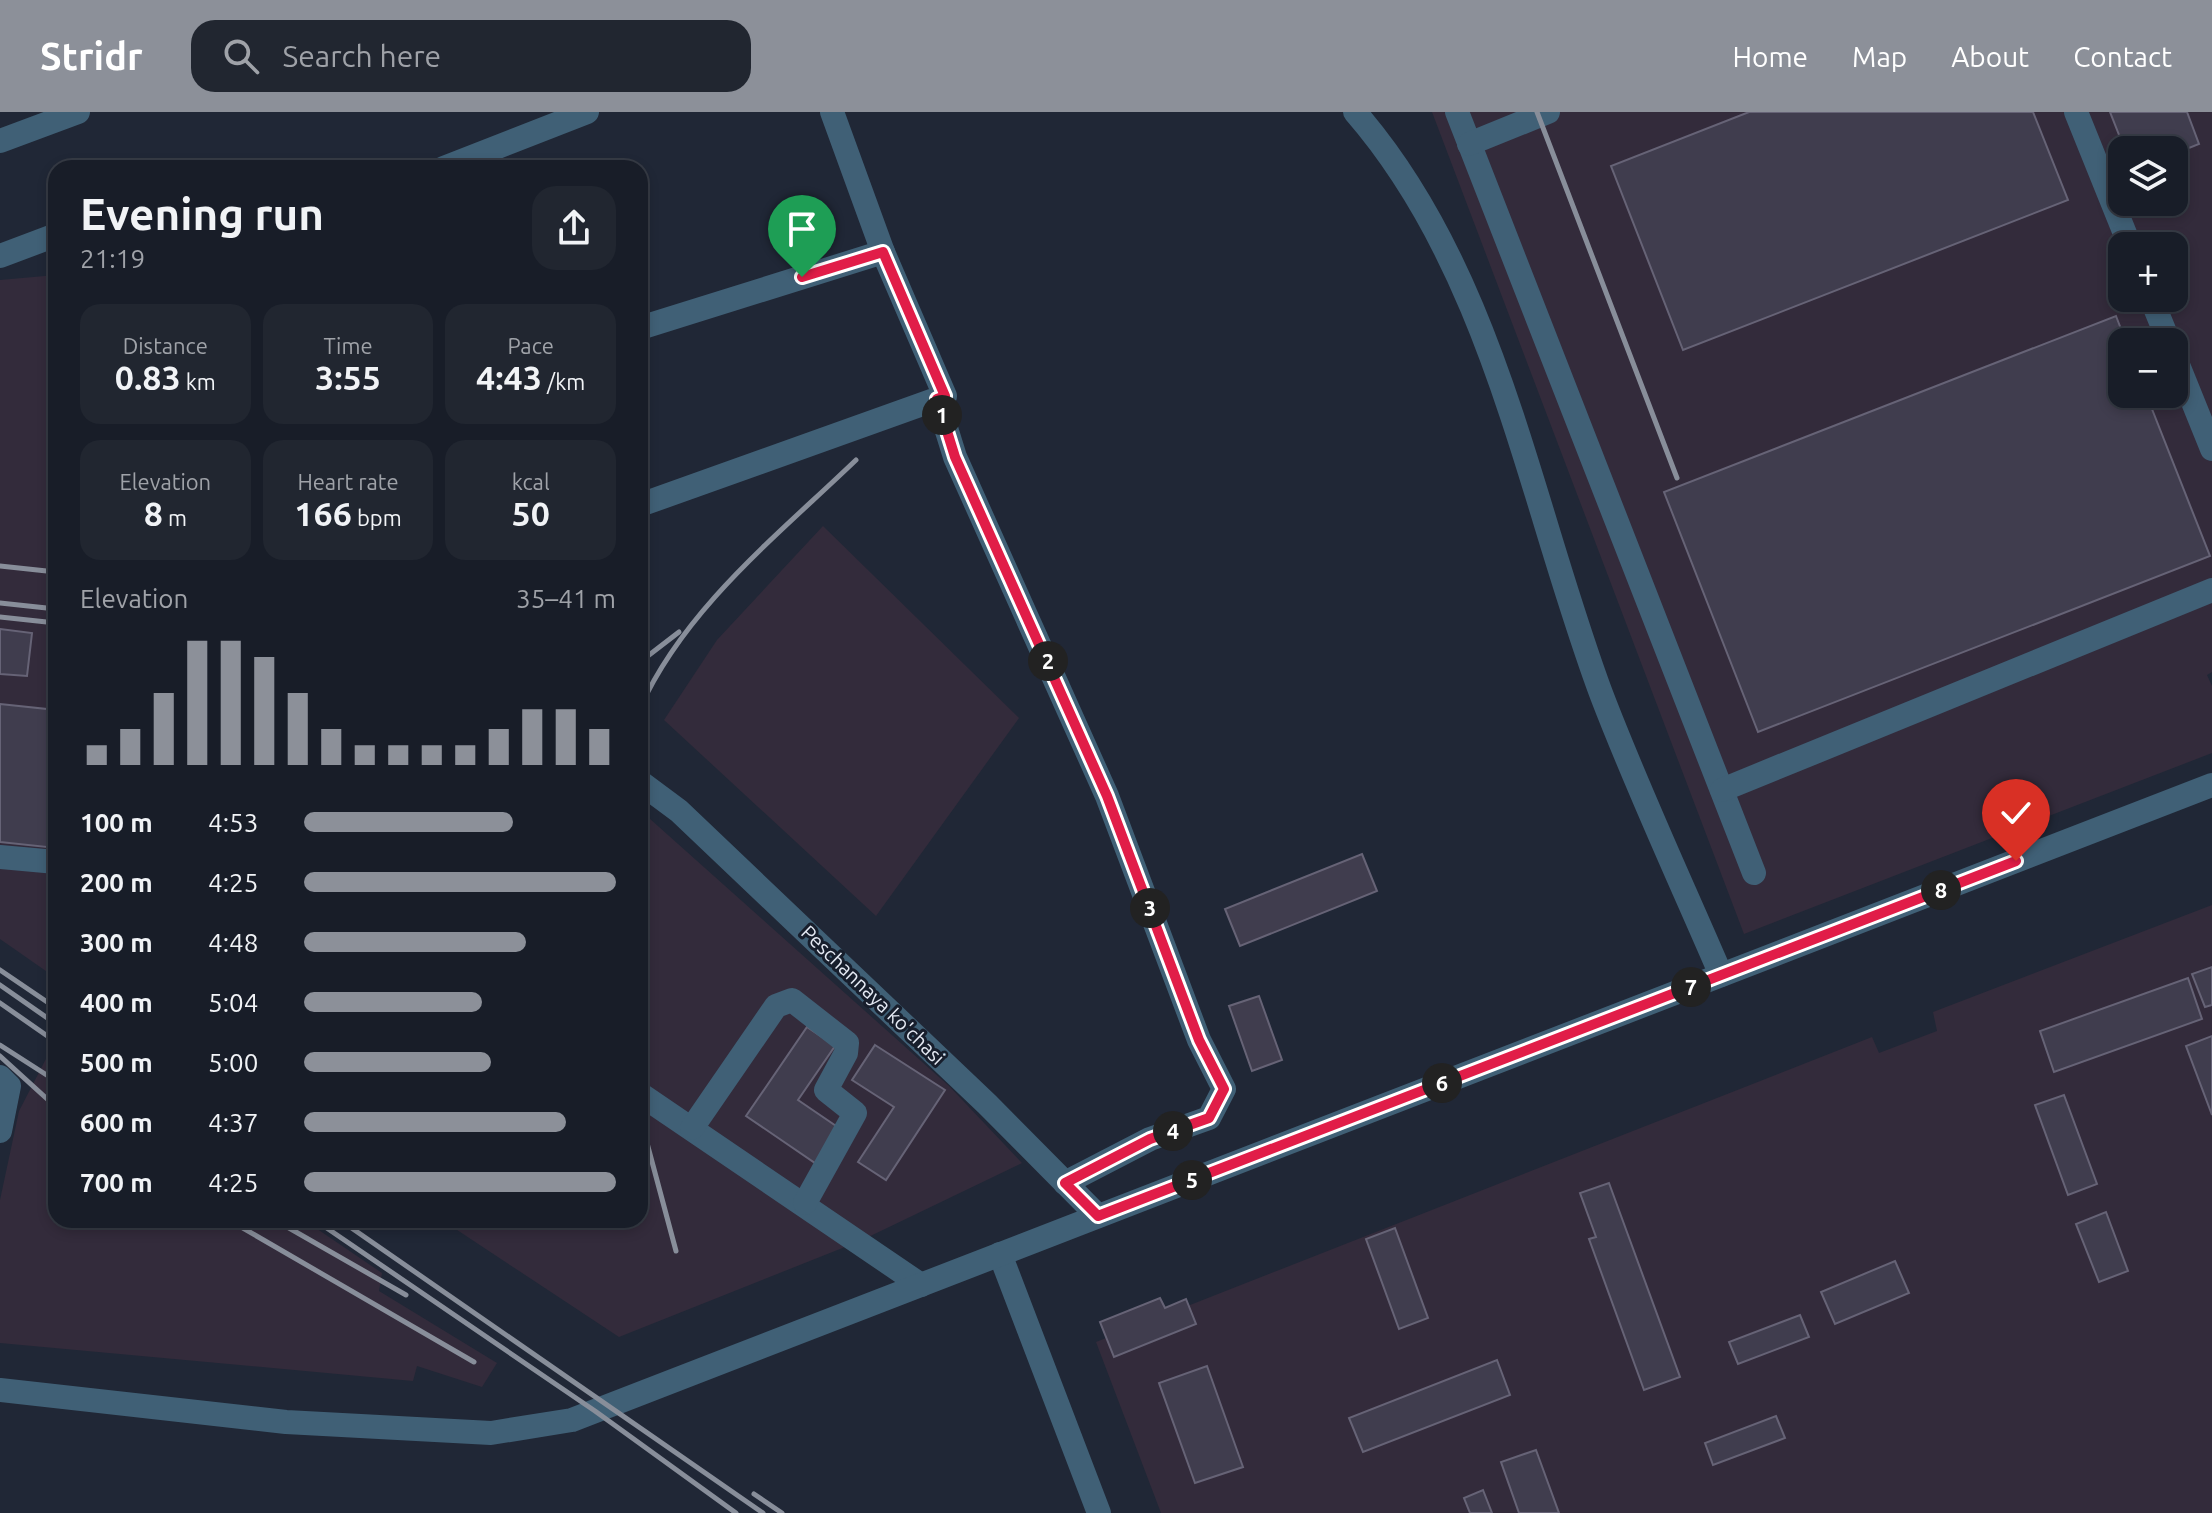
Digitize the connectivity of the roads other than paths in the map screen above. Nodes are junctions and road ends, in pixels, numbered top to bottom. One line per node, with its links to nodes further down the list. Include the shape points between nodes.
1 (78, 112): 8 (street)
2 (587, 112): 10 (street)
3 (832, 112): 13 (street)
4 (1355, 112): 27 (street, via 1428,215 1495,366 1602,695)
5 (1457, 112): 9 (street)
6 (1548, 112): 9 (street)
7 (2076, 112): 11 (street)
8 (0, 141)
9 (1469, 144): 23 (street)
10 (464, 160)
11 (2124, 232)
12 (48, 238): 14 (street)
13 (883, 252): 15 (street); 17 (street, via 945,396)
14 (0, 256)
15 (648, 325)
16 (2188, 390): 18 (street)
17 (937, 399): 19 (street); 32 (street, via 955,457 1107,796 1199,1040 1224,1089 1209,1118 1150,1139)
18 (2212, 449)
19 (648, 502)
20 (2212, 590): 23 (street)
21 (2212, 785): 27 (street)
22 (648, 788): 32 (street, Peschannaya ko'chasi, via 679,811)
23 (1722, 790): 26 (street)
24 (0, 857): 25 (street)
25 (48, 861)
26 (1754, 873)
27 (1721, 975): 34 (street)
28 (0, 1077): 31 (street, via 9,1086)
29 (648, 1099): 30 (street)
30 (692, 1128): 33 (street); 33 (street, via 776,1006 792,1000 847,1043 826,1090 855,1113)
31 (0, 1131)
32 (1065, 1183): 34 (street, Peschannaya ko'chasi)
33 (805, 1203): 36 (street)
34 (1098, 1216): 35 (street)
35 (1000, 1254): 36 (street); 38 (street)
36 (921, 1285): 37 (street, via 572,1420 491,1433 286,1422)
37 (0, 1390)
38 (1099, 1513)

